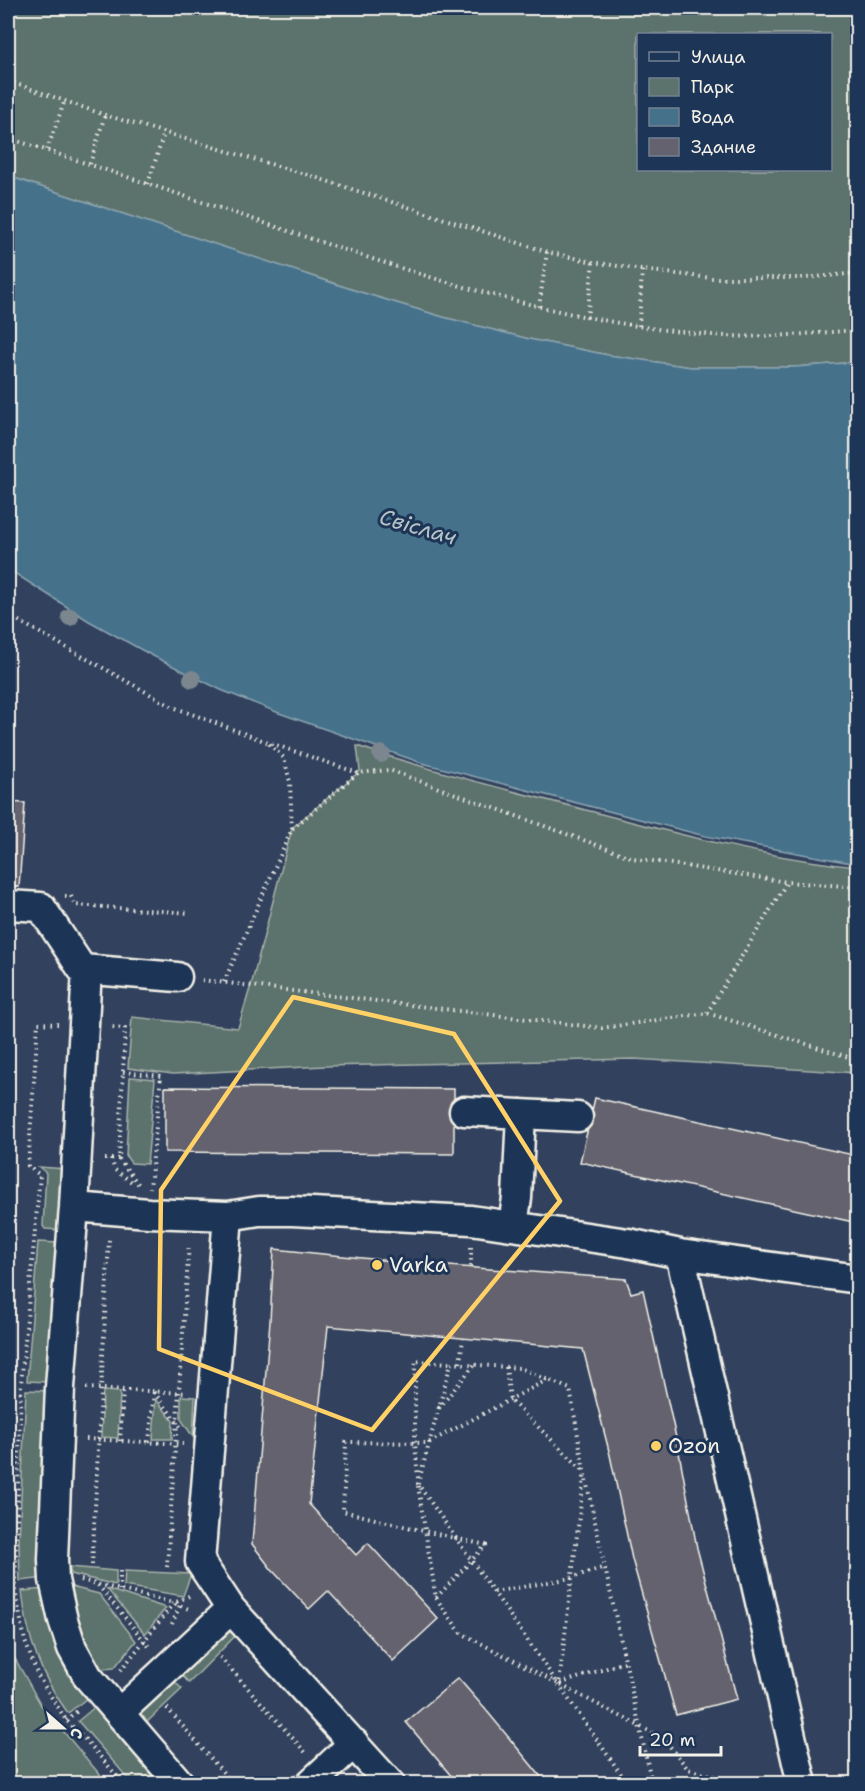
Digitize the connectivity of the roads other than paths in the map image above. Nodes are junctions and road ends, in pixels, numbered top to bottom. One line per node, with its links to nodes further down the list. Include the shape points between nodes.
1 (8, 905): 2 (lane, via 41,907 82,969)
2 (87, 969): 3 (lane); 7 (lane)
3 (177, 977)
4 (464, 1111): 5 (lane)
5 (521, 1114): 6 (lane); 9 (lane)
6 (578, 1117)
7 (74, 1207): 8 (lane); 13 (lane, via 60,1387 54,1580 72,1648 88,1677)
8 (228, 1216): 9 (lane, via 292,1211); 12 (lane, via 202,1445 200,1562)
9 (513, 1225): 10 (lane)
10 (680, 1254): 11 (lane, via 817,1272); 18 (lane)
11 (856, 1286)
12 (231, 1609): 13 (lane); 14 (lane)
13 (119, 1713): 16 (lane)
14 (354, 1743): 15 (lane); 17 (lane)
15 (310, 1771)
16 (180, 1784)
17 (390, 1784)
18 (802, 1784)

